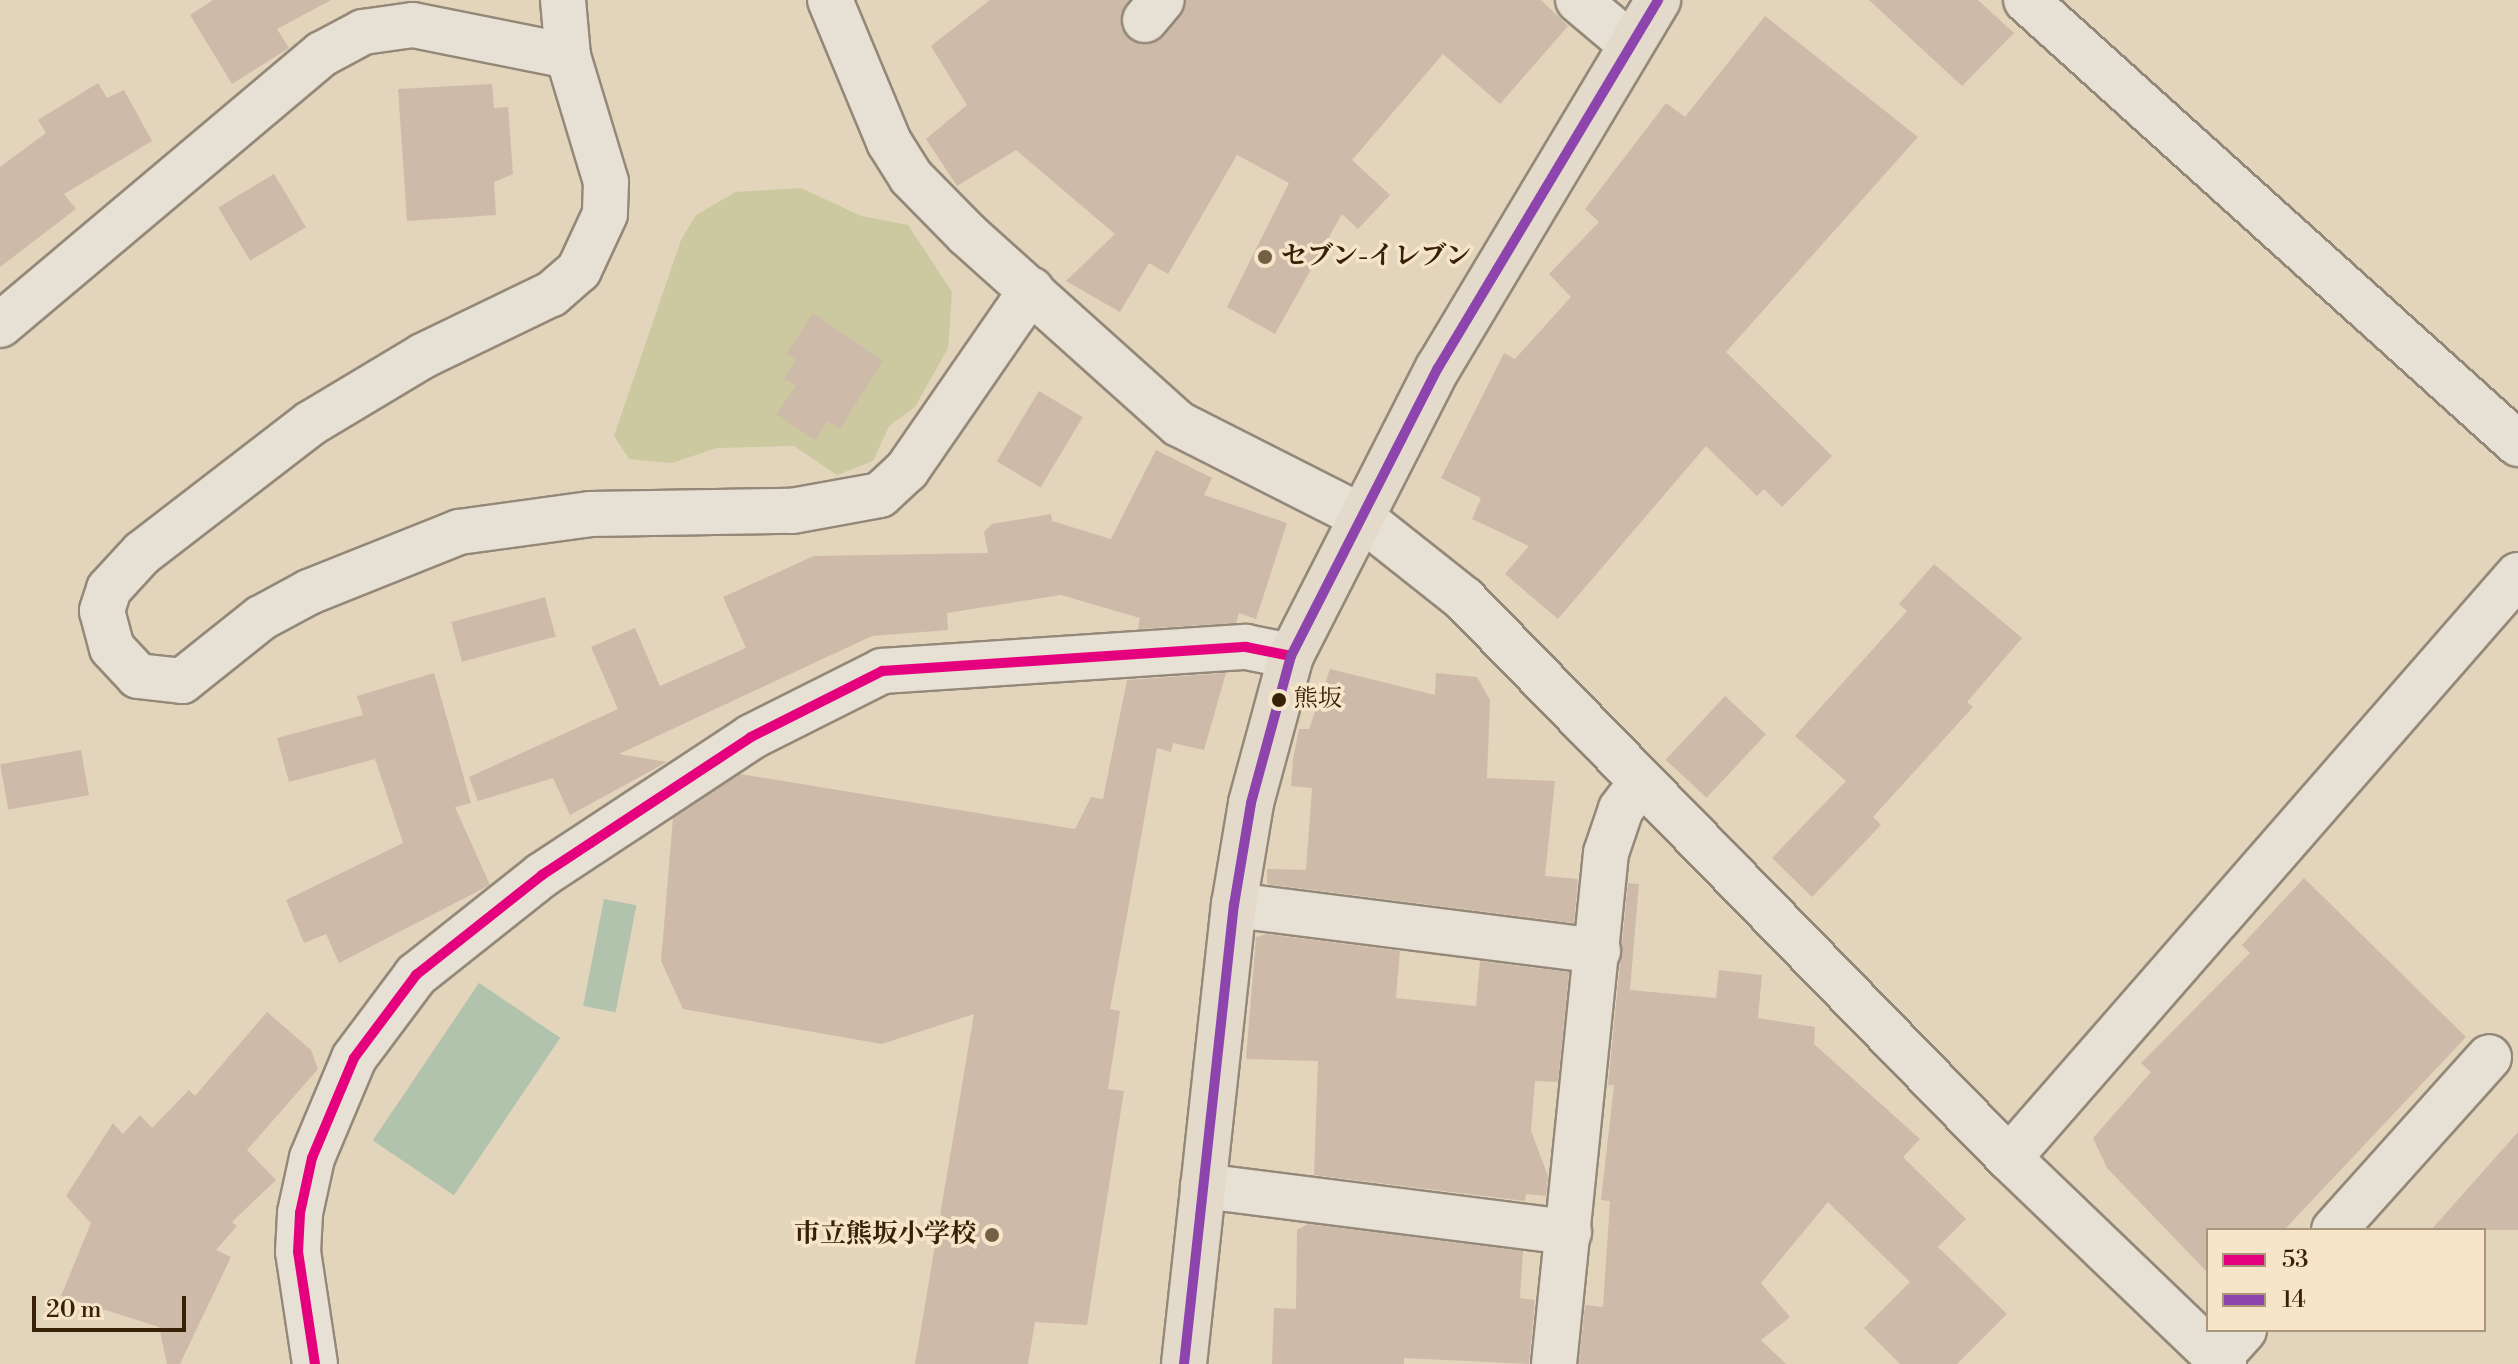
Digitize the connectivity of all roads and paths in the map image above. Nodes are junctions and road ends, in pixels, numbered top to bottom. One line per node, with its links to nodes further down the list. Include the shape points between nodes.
1 (563, 0): 7 (street)
2 (830, 0): 8 (street, via 862,87 911,177)
3 (1578, 0): 6 (street)
4 (1658, 0): 6 (main road)
5 (2026, 0): 10 (street)
6 (1629, 43): 11 (main road)
7 (568, 56): 8 (street, via 606,182 605,214 579,270 551,294 423,356 311,423 142,553 109,589 102,611 112,648 138,676 182,681 297,598 459,532 590,514 792,511 880,495 907,470); 9 (street, via 413,25 363,32 322,54)
8 (1031, 290): 11 (street, via 1179,424)
9 (0, 325)
10 (2518, 444)
11 (1358, 515): 13 (main road); 14 (street, via 1464,599)
12 (2518, 575): 18 (street)
13 (1291, 656): 15 (main road, via 1251,803); 25 (street, via 1246,647 882,671 751,737 542,875 416,975 354,1058 312,1158 300,1213 298,1252)
14 (1640, 784): 16 (street, via 1621,809 1606,853); 18 (street)
15 (1234, 905): 16 (street); 19 (main road)
16 (1598, 951): 21 (street)
17 (2489, 1057): 20 (street)
18 (2009, 1158): 22 (street)
19 (1203, 1186): 21 (street); 26 (main road)
20 (2336, 1228)
21 (1569, 1232): 27 (street)
22 (2206, 1331)
23 (2207, 1332): 24 (street)
24 (2229, 1351)
25 (315, 1364)
26 (1184, 1364)
27 (1554, 1364)

